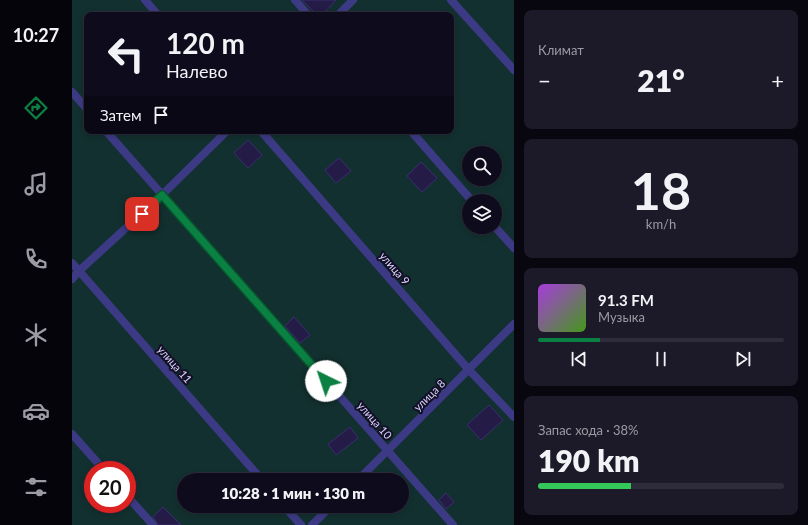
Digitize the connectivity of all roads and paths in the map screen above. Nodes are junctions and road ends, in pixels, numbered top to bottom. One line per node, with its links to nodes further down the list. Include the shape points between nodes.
1 (145, 0): 5 (lane)
2 (295, 0): 6 (lane)
3 (353, 0): 7 (lane)
4 (451, 0): 8 (lane)
5 (155, 12)
6 (305, 12)
7 (341, 12)
8 (514, 70)
9 (72, 92): 10 (lane)
10 (84, 106)
11 (109, 134): 16 (lane, улица 10)
12 (224, 134): 16 (lane)
13 (264, 134): 23 (lane, улица 9)
14 (414, 134): 15 (lane)
15 (466, 194)
16 (162, 195): 20 (lane); 26 (lane, улица 10)
17 (501, 234): 18 (lane)
18 (514, 248)
19 (72, 263): 20 (lane, улица 11)
20 (79, 271): 21 (lane); 28 (lane, улица 11)
21 (72, 279)
22 (514, 324): 23 (lane, улица 8)
23 (469, 370): 24 (lane, улица 9); 26 (lane, улица 8)
24 (514, 417)
25 (72, 434): 27 (lane)
26 (388, 451): 29 (lane, улица 8); 36 (lane, улица 10)
27 (96, 461)
28 (256, 473)
29 (365, 473)
30 (136, 506): 33 (lane)
31 (290, 513): 34 (lane)
32 (324, 513): 35 (lane)
33 (152, 525)
34 (301, 525)
35 (312, 525)
36 (453, 525)

